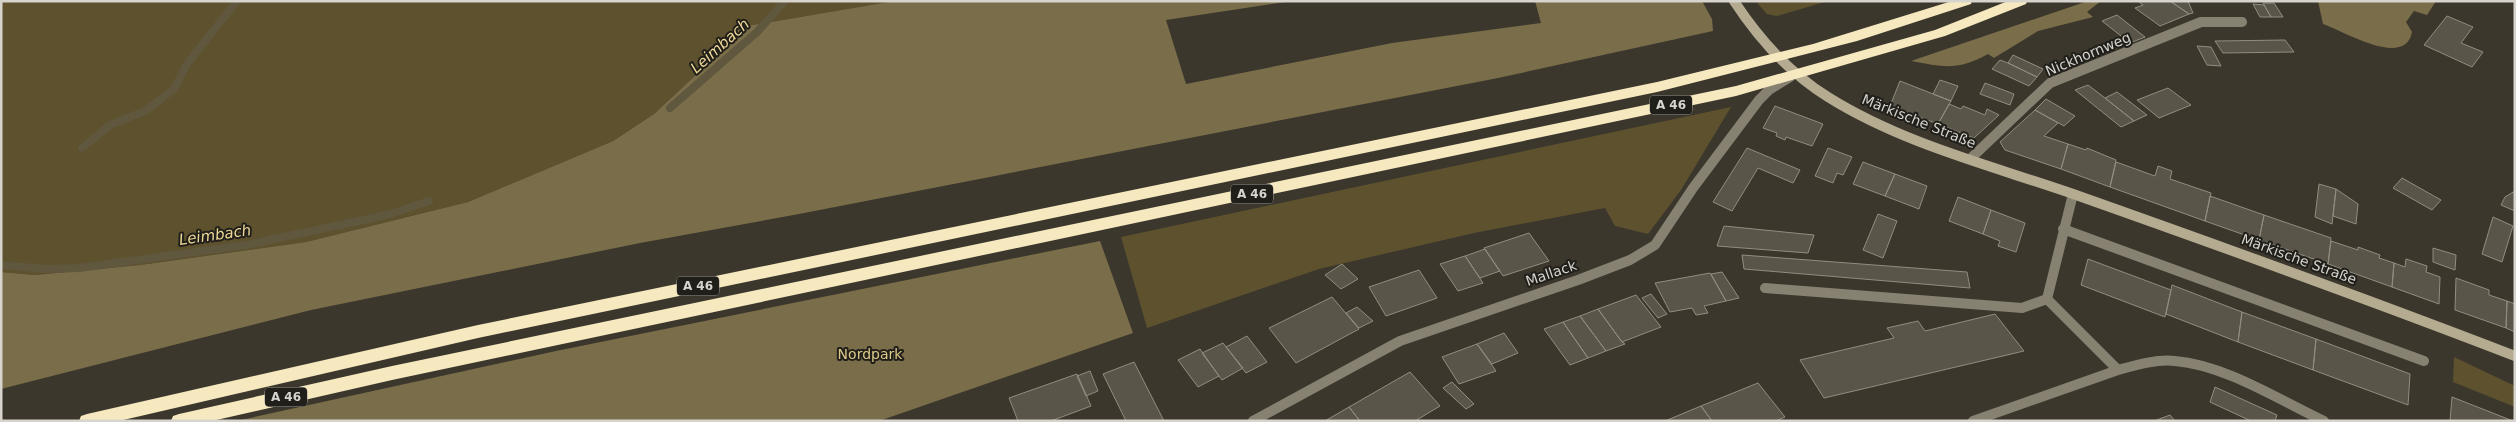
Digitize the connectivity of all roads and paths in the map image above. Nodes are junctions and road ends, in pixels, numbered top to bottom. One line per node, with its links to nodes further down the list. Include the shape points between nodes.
1 (1734, 1): 7 (main road, Märkische Straße, via 1772,52)
2 (1966, 1): 16 (highway, A 46, via 1846,40 1657,87 449,338 216,389)
3 (2010, 1): 5 (highway, A 46)
4 (2021, 1): 5 (highway)
5 (1990, 13): 17 (highway, A 46, via 1940,33 1728,93 392,373)
6 (2242, 22): 8 (street, Nickhornweg, via 2201,22 2050,83)
7 (1795, 74): 8 (main road, Märkische Straße, via 1843,106); 18 (street, Mallack, via 1759,100 1654,245 1630,260 1578,280 1400,341)
8 (1970, 159): 9 (main road, Märkische Straße)
9 (2073, 194): 10 (street); 13 (main road, Märkische Straße)
10 (2062, 229): 12 (street); 14 (street)
11 (1765, 288): 12 (street, via 2022,308)
12 (2047, 299): 15 (street)
13 (2515, 356)
14 (2424, 361)
15 (2118, 370): 19 (street); 20 (street, via 2153,361 2200,366)
16 (88, 421)
17 (180, 421)
18 (1254, 421)
19 (1973, 421)
20 (2324, 421)

